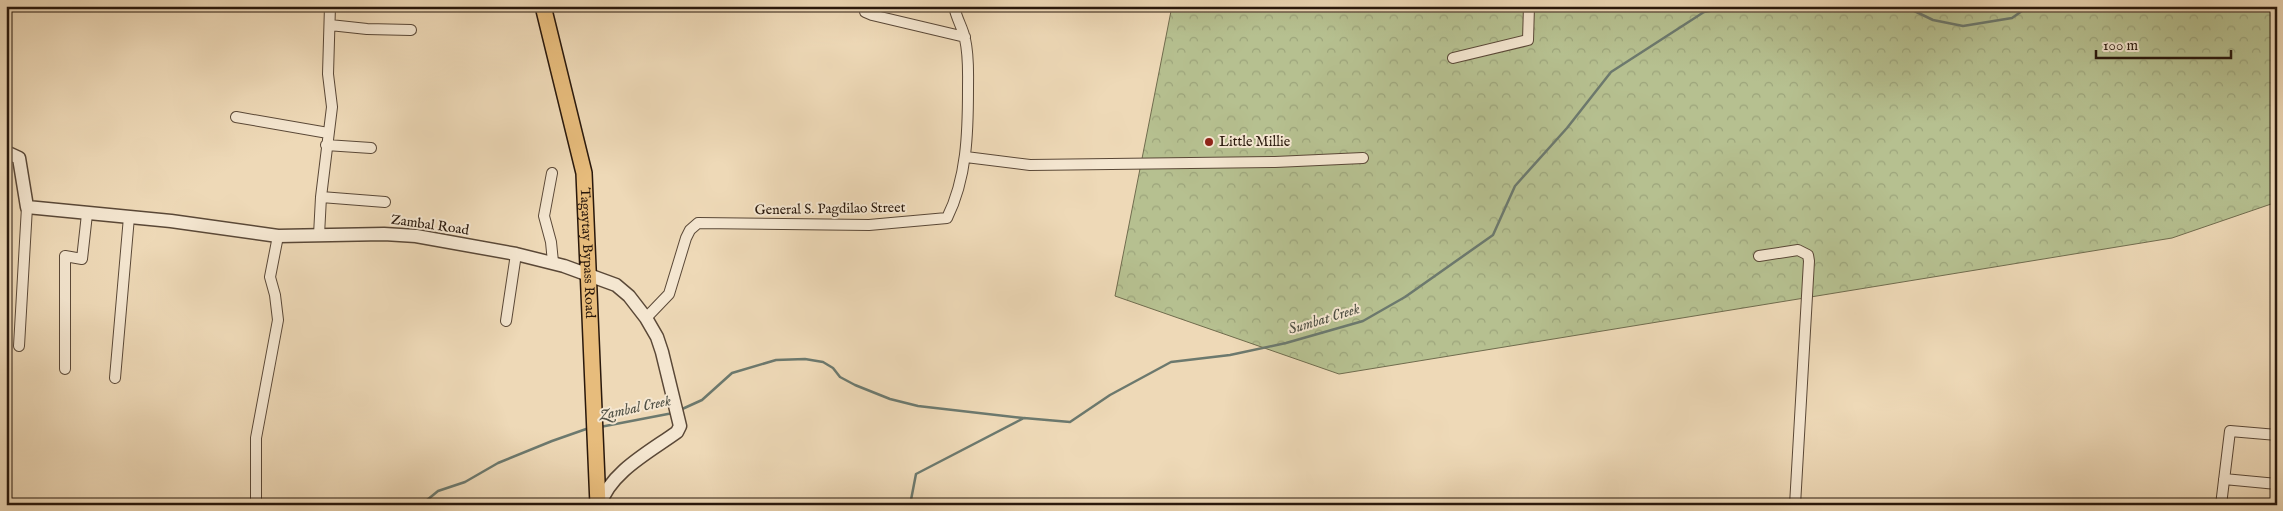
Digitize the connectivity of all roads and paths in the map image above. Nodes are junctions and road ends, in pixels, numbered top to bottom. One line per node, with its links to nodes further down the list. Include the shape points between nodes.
1 (330, 6): 6 (street)
2 (543, 6): 28 (main road, Tagaytay Bypass Road, via 582,165)
3 (864, 6): 8 (street, via 865,12 872,15)
4 (954, 6): 8 (street, General S. Pagdilao Street)
5 (1529, 6): 9 (street, via 1528,40)
6 (330, 25): 7 (street); 11 (street, via 328,74 332,107)
7 (411, 30)
8 (965, 37): 15 (street, General S. Pagdilao Street, via 968,62)
9 (1453, 58)
10 (236, 117): 11 (street)
11 (328, 132): 12 (street)
12 (326, 145): 13 (street); 18 (street)
13 (371, 148)
14 (6, 152): 20 (street, via 19,158)
15 (966, 157): 16 (street, via 1030,165); 29 (street, General S. Pagdilao Street, via 954,205 947,218 869,225 694,226 686,238 669,294)
16 (1363, 158)
17 (552, 173): 27 (street, via 544,216)
18 (321, 197): 19 (street); 23 (street)
19 (385, 202)
20 (27, 207): 21 (street, Zambal Road); 31 (street)
21 (87, 214): 22 (street, Zambal Road); 32 (street, via 82,259 65,256)
22 (129, 217): 24 (street, Zambal Road); 33 (street)
23 (320, 235): 24 (street, Zambal Road); 25 (street, Zambal Road, via 416,236)
24 (278, 236): 37 (street, via 270,277 278,320 256,438)
25 (516, 254): 27 (street, Zambal Road); 30 (street)
26 (1759, 256): 39 (street, via 1798,250 1808,255 1809,261)
27 (553, 262): 28 (street, Zambal Road)
28 (586, 273): 29 (street, Zambal Road, via 621,289); 38 (main road, Tagaytay Bypass Road)
29 (646, 318): 38 (street, Zambal Road, via 660,344 680,426 617,478)
30 (506, 321)
31 (19, 346)
32 (65, 369)
33 (115, 378)
34 (2277, 435): 35 (street, via 2230,430)
35 (2224, 479): 36 (street); 40 (street)
36 (2277, 484)
37 (256, 505)
38 (599, 505)
39 (1795, 505)
40 (2221, 505)

